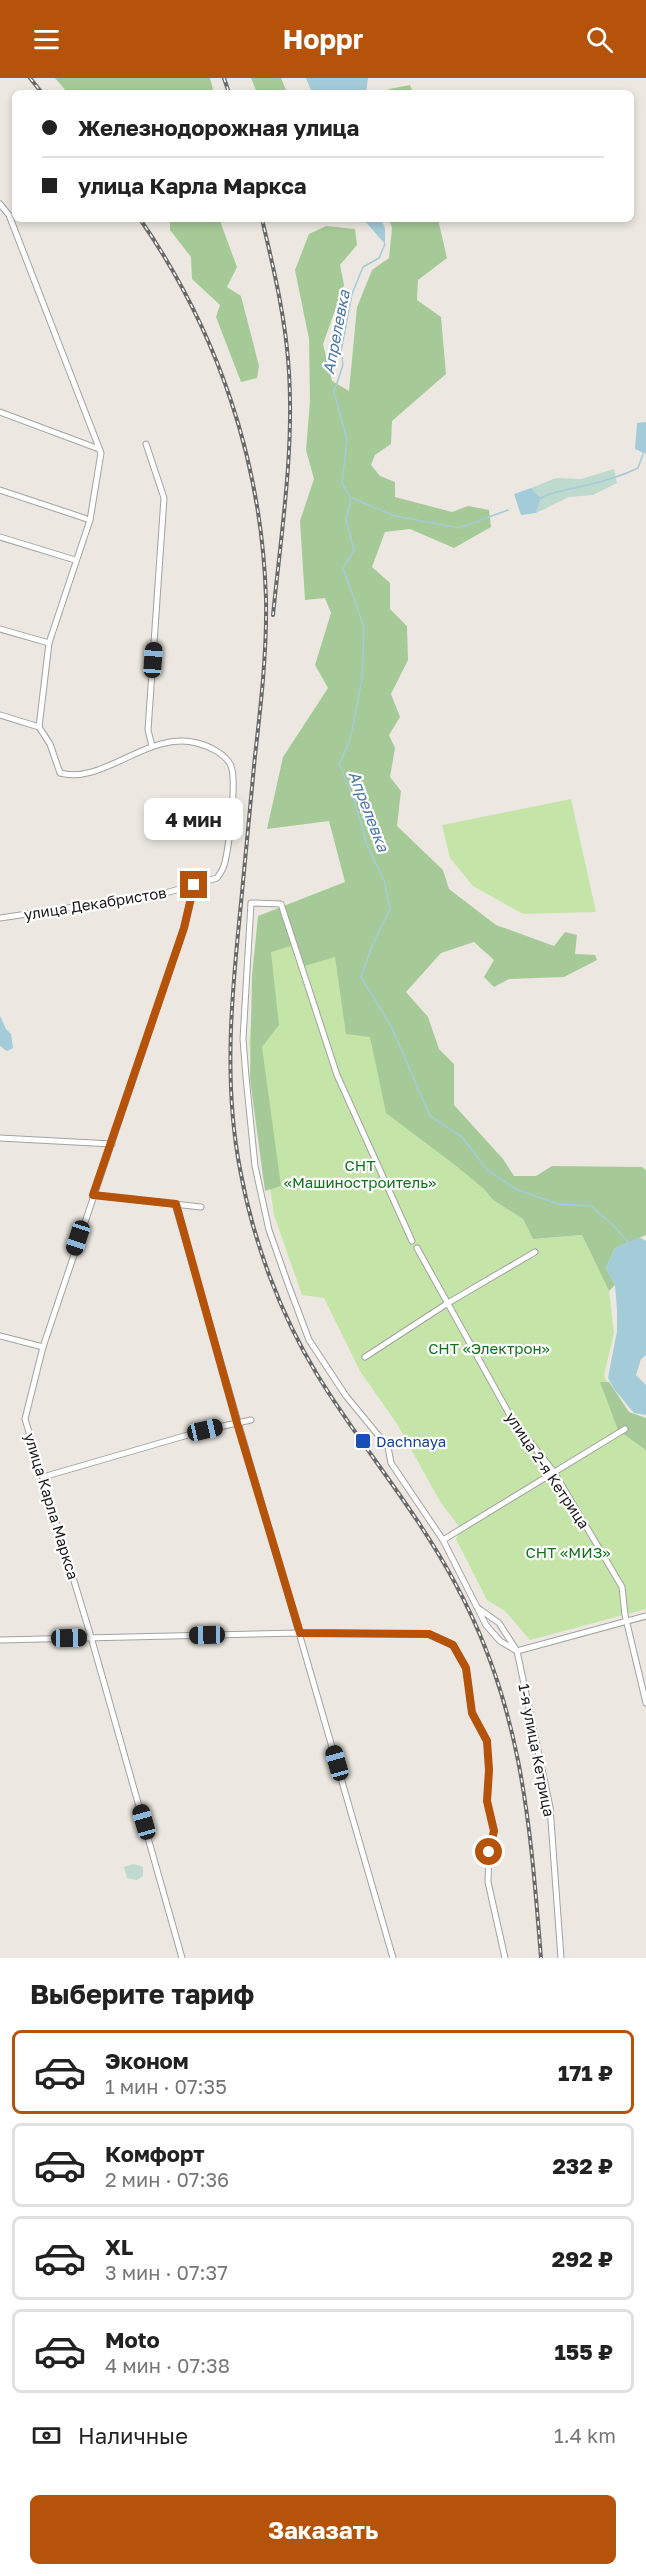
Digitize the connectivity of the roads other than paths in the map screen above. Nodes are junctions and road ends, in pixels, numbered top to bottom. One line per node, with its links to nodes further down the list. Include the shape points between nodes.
1 (0, 204): 4 (street, via 9,215)
2 (0, 412): 4 (street)
3 (146, 444): 13 (street, via 164,498 148,729)
4 (99, 449): 6 (street)
5 (0, 490): 6 (street)
6 (90, 520): 8 (street)
7 (0, 537): 8 (street)
8 (75, 560): 10 (street)
9 (0, 629): 10 (street)
10 (49, 643): 12 (street)
11 (0, 715): 12 (street)
12 (39, 727): 13 (street, via 60,773 67,775 100,769)
13 (152, 746): 14 (street, улица Декабристов, via 174,741 198,743 223,755 230,765 234,779 225,864 217,878)
14 (194, 885): 15 (street, улица Декабристов, via 162,894); 17 (street, улица Карла Маркса, via 184,928)
15 (0, 918)
16 (0, 1138): 17 (street)
17 (112, 1144): 18 (street, улица Карла Маркса)
18 (93, 1195): 19 (street); 26 (street, улица Карла Маркса)
19 (176, 1204): 20 (street); 29 (street)
20 (201, 1208)
21 (412, 1241): 33 (street, via 337,1075 281,904 251,903 243,1040 255,1166 269,1230 309,1340 346,1396 388,1447 392,1463)
22 (417, 1248): 24 (street, улица 2-я Кетрица)
23 (535, 1252): 24 (street)
24 (448, 1303): 27 (street); 31 (street, улица 2-я Кетрица, via 512,1419)
25 (0, 1336): 26 (street)
26 (43, 1347): 32 (street, улица Карла Маркса, via 25,1419)
27 (365, 1358)
28 (251, 1420): 29 (street)
29 (237, 1423): 32 (street); 37 (street)
30 (625, 1429): 31 (street)
31 (554, 1472): 33 (street); 36 (street, улица 2-я Кетрица, via 622,1587)
32 (43, 1477): 38 (street, улица Карла Маркса)
33 (443, 1540): 34 (street)
34 (477, 1608): 40 (street, via 499,1623); 40 (street, via 492,1634)
35 (646, 1616): 36 (street)
36 (627, 1620): 40 (street); 41 (street, улица 2-я Кетрица)
37 (300, 1633): 38 (street); 43 (street); 44 (street, via 429,1634 453,1645 466,1668 472,1713 487,1741 487,1801 494,1831 488,1882)
38 (92, 1637): 39 (street); 42 (street, улица Карла Маркса)
39 (0, 1640)
40 (517, 1651): 45 (street, 1-я улица Кетрица, via 550,1807)
41 (646, 1703)
42 (182, 1958)
43 (393, 1958)
44 (506, 1958)
45 (561, 1958)

